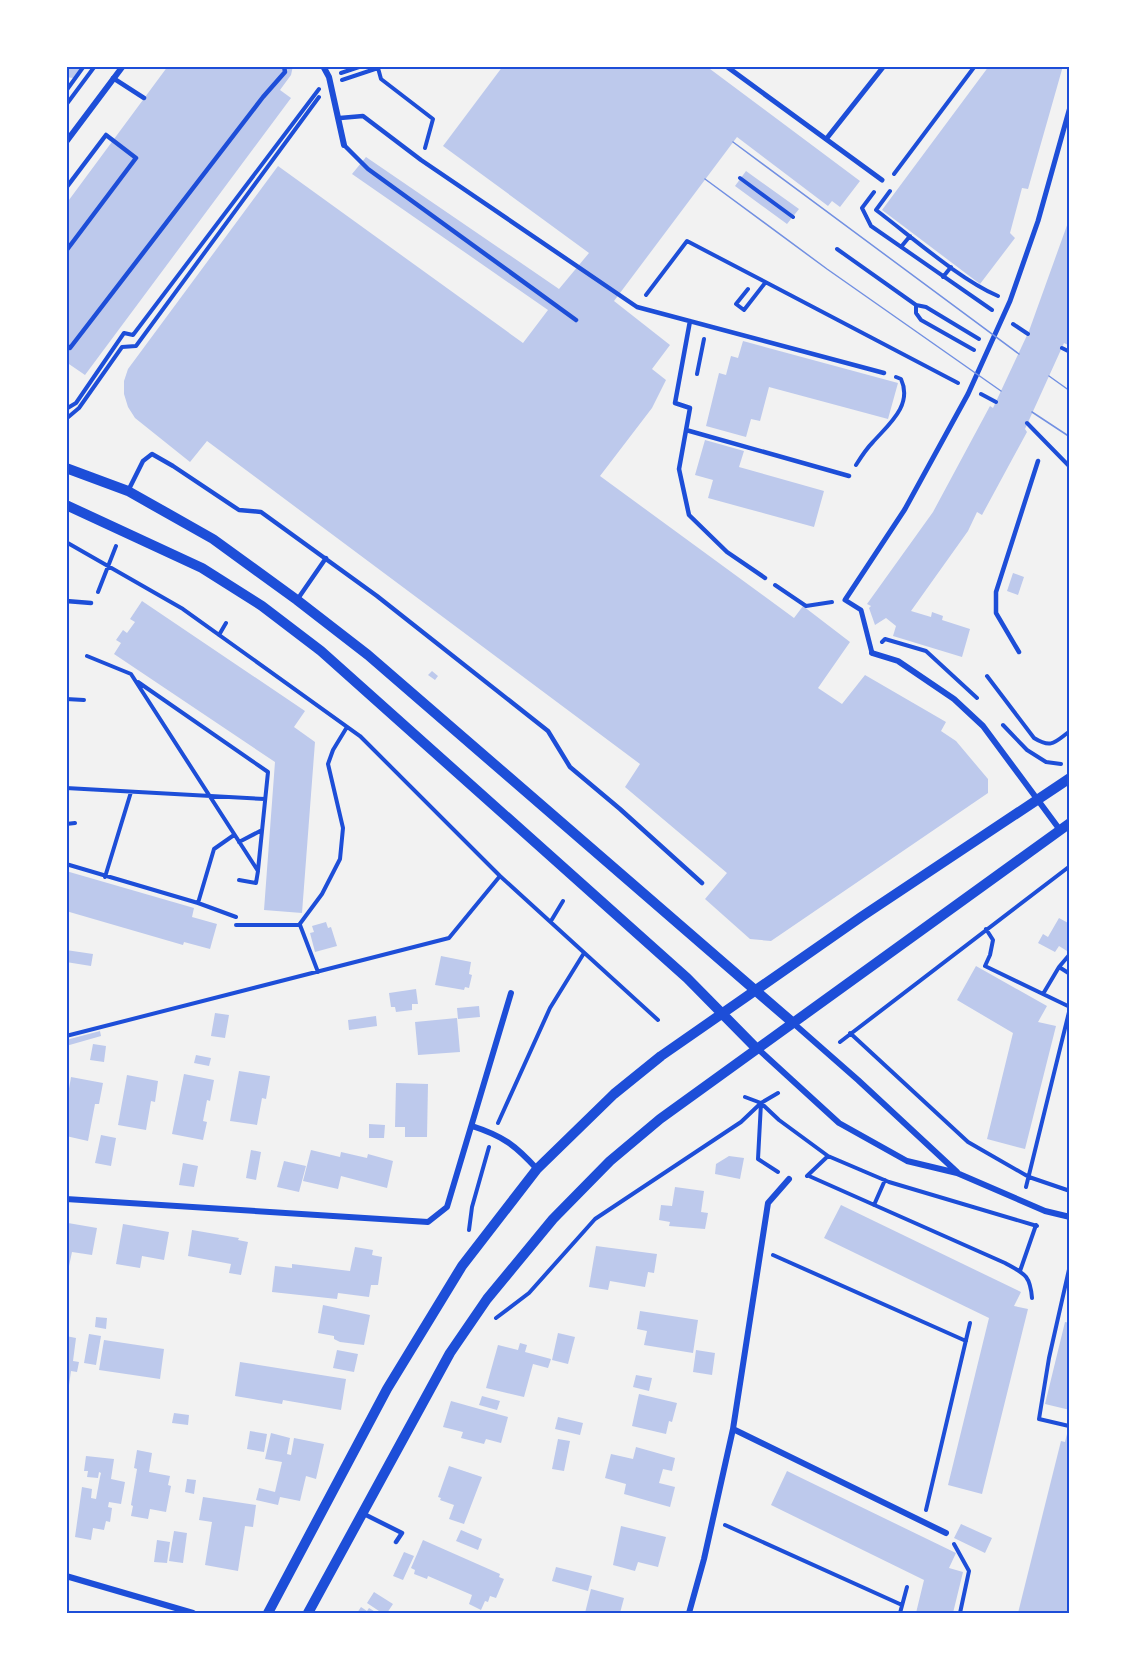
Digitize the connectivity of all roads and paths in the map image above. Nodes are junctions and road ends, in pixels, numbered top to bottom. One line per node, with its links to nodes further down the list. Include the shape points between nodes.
1 (84, 66): 14 (path)
2 (95, 66): 16 (path)
3 (123, 66): 12 (street)
4 (284, 66): 46 (lane, via 285,72 70,348)
5 (323, 66): 11 (street)
6 (362, 66): 11 (path)
7 (726, 66): 19 (street)
8 (884, 66): 19 (street)
9 (975, 66): 24 (path)
10 (378, 67): 13 (path); 22 (path, via 381,79 433,119)
11 (329, 77): 13 (street); 53 (path, via 133,335 124,333 76,403)
12 (113, 78): 15 (lane); 20 (street)
13 (332, 88): 18 (street); 54 (path, via 321,96 136,346 122,347 79,408)
14 (66, 91)
15 (144, 98)
16 (67, 101)
17 (1070, 107): 39 (street, via 1038,221)
18 (340, 118): 21 (street); 22 (lane, via 363,116)
19 (826, 138): 25 (street)
20 (66, 142)
21 (344, 145): 40 (lane, via 368,169)
22 (421, 160): 38 (lane)
23 (741, 178): 27 (path)
24 (891, 178): 25 (path); 28 (path, via 892,189 876,210)
25 (882, 180): 29 (path, via 862,208 871,226)
26 (66, 188): 31 (lane, via 105,135 136,158)
27 (793, 217)
28 (910, 236): 29 (path); 32 (path)
29 (901, 247): 33 (path)
30 (837, 249): 37 (path)
31 (66, 251)
32 (951, 267): 33 (path); 36 (path)
33 (943, 277): 39 (path)
34 (765, 283): 35 (path, via 744,310 736,304); 38 (path, via 687,241); 50 (path)
35 (748, 289)
36 (988, 292)
37 (916, 305): 43 (path); 45 (path, via 921,320)
38 (637, 307): 41 (lane)
39 (1002, 314): 69 (street, via 968,394 905,508)
40 (576, 320)
41 (690, 321): 49 (lane); 56 (lane, via 675,403 690,408)
42 (1009, 321): 44 (path)
43 (971, 334)
44 (1028, 334)
45 (957, 341)
46 (66, 345)
47 (1062, 348): 48 (path)
48 (1070, 352)
49 (884, 373): 60 (path, via 902,379 905,388 900,413 870,445)
50 (965, 386)
51 (976, 392): 52 (path)
52 (996, 402)
53 (66, 408)
54 (66, 419)
55 (1027, 423): 58 (path)
56 (686, 430): 60 (lane); 67 (lane, via 679,469 689,515 728,552)
57 (1038, 461): 74 (lane, via 996,592 996,613)
58 (1070, 466)
59 (66, 468): 61 (street)
60 (849, 476)
61 (128, 491): 65 (lane, via 143,461 152,454 239,510 261,512); 68 (street, via 213,539)
62 (66, 505): 119 (street, via 202,568 262,606 321,651)
63 (66, 542): 66 (path)
64 (116, 545): 66 (path)
65 (326, 558): 68 (lane); 102 (lane, via 549,731 570,767)
66 (109, 566): 71 (path); 73 (path)
67 (765, 578): 69 (path, via 806,606)
68 (297, 600): 115 (street, via 368,655)
69 (845, 600): 75 (street, via 861,610)
70 (66, 601): 71 (lane)
71 (91, 603)
72 (226, 623): 73 (path)
73 (219, 635): 81 (path)
74 (1019, 652)
75 (872, 653): 87 (street, via 898,661 954,699 983,726)
76 (87, 656): 78 (path, via 131,674)
77 (987, 676): 82 (path, via 1034,738 1053,744)
78 (135, 680): 86 (path); 88 (path, via 268,772)
79 (66, 699): 80 (path)
80 (84, 700)
81 (347, 727): 99 (path); 108 (path, via 328,764 344,828 340,859)
82 (1070, 731)
83 (1070, 778): 87 (street)
84 (66, 789): 85 (path)
85 (131, 792): 86 (path); 100 (path)
86 (209, 796): 88 (path); 94 (path)
87 (1038, 798): 93 (street); 115 (street)
88 (265, 799): 92 (path)
89 (1070, 823): 93 (street)
90 (66, 824): 91 (path)
91 (75, 824)
92 (262, 830): 95 (path); 98 (path)
93 (1060, 830): 121 (street)
94 (234, 835): 95 (path); 104 (path, via 214,849)
95 (239, 842): 98 (path)
96 (66, 864): 100 (path)
97 (1070, 866): 109 (path)
98 (258, 871): 101 (path, via 256,883)
99 (500, 876): 106 (path); 113 (path, via 449,938)
100 (105, 877): 104 (path)
101 (239, 880)
102 (702, 883)
103 (563, 901): 106 (path)
104 (198, 903): 105 (path)
105 (236, 917)
106 (551, 921): 110 (path)
107 (236, 925): 108 (path)
108 (300, 925): 113 (path)
109 (986, 929): 117 (path, via 993,940 985,966); 122 (path)
110 (584, 953): 120 (path); 130 (path, via 550,1008)
111 (1070, 954): 112 (path)
112 (1059, 967): 114 (path); 117 (path)
113 (318, 972): 123 (path)
114 (1070, 974)
115 (754, 990): 119 (street); 121 (street)
116 (511, 993): 129 (street)
117 (1043, 994): 118 (path)
118 (1070, 1008): 135 (path)
119 (722, 1012): 125 (street); 132 (street, via 614,1094)
120 (658, 1020)
121 (792, 1022): 125 (street); 133 (street)
122 (850, 1034): 124 (path); 135 (path, via 968,1142)
123 (66, 1036)
124 (840, 1042)
125 (756, 1048): 133 (street, via 839,1123 907,1161); 153 (street, via 610,1161 527,1249 450,1353)
126 (778, 1093): 128 (path)
127 (745, 1097): 128 (path)
128 (761, 1103): 131 (path); 136 (path, via 758,1159); 148 (path, via 741,1122 595,1219 529,1293)
129 (472, 1126): 130 (street); 139 (street, via 447,1208 428,1222)
130 (494, 1132): 132 (street, via 518,1148); 143 (path)
131 (828, 1156): 134 (path); 137 (path)
132 (537, 1169): 162 (street, via 462,1266 387,1389)
133 (957, 1173): 140 (street)
134 (808, 1176): 136 (path); 141 (path)
135 (1029, 1177): 138 (path); 140 (path)
136 (789, 1179): 144 (street, via 768,1203)
137 (885, 1180): 141 (path); 146 (path, via 1037,1226)
138 (1070, 1191)
139 (66, 1199)
140 (1022, 1199): 142 (street)
141 (874, 1205): 146 (path)
142 (1070, 1217)
143 (468, 1231)
144 (761, 1249): 150 (path); 152 (street)
145 (1070, 1265): 151 (path, via 1039,1419)
146 (1020, 1271): 147 (path, via 1031,1284)
147 (1032, 1298)
148 (494, 1320)
149 (970, 1323): 150 (path)
150 (966, 1341): 155 (path)
151 (1069, 1426)
152 (733, 1429): 154 (street); 155 (street)
153 (362, 1513): 157 (lane, via 402,1533); 163 (street)
154 (713, 1520): 160 (path); 164 (street)
155 (923, 1522): 156 (street)
156 (946, 1533): 166 (path, via 969,1571)
157 (396, 1542)
158 (66, 1576): 161 (street)
159 (907, 1587): 160 (path)
160 (902, 1605): 165 (path)
161 (192, 1613)
162 (268, 1613)
163 (308, 1613)
164 (689, 1613)
165 (900, 1613)
166 (960, 1613)

